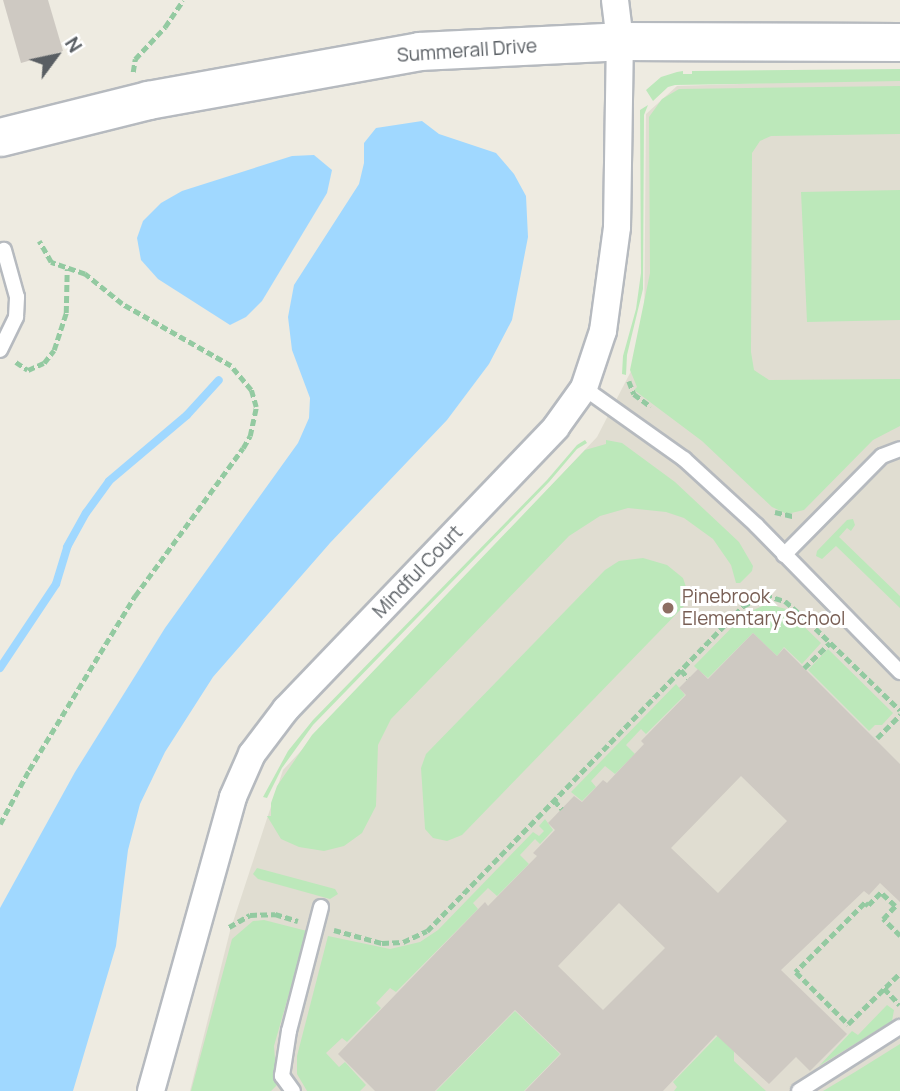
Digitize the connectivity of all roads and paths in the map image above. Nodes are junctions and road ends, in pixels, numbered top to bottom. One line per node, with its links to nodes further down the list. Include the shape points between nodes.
1 (183, 0): 5 (path, via 135,59)
2 (615, 0): 3 (street, Mindful Court)
3 (620, 41): 4 (street, Summerall Drive); 5 (street, Summerall Drive, via 419,51); 12 (street, Mindful Court, via 617,227 603,331)
4 (900, 41)
5 (138, 103): 6 (street, Summerall Drive)
6 (0, 137)
7 (39, 241): 9 (path, via 51,262)
8 (4, 250): 10 (lane, via 17,297)
9 (67, 269): 10 (path, via 66,313 54,350 44,363 28,370); 27 (path, via 85,274 122,304 219,357 242,376 256,407 243,448 135,596)
10 (5, 354)
11 (629, 382): 13 (path, via 634,394)
12 (584, 388): 17 (lane, via 684,459); 36 (street, Mindful Court, via 556,427 286,709 252,754 233,797)
13 (661, 414)
14 (900, 449): 17 (lane, via 882,456)
15 (768, 507): 16 (path, via 780,516)
16 (802, 515)
17 (784, 555): 21 (lane)
18 (830, 643): 19 (path); 20 (path, via 785,601 765,595 743,606); 23 (path)
19 (804, 668)
20 (681, 670): 22 (path); 25 (path)
21 (900, 673)
22 (688, 678)
23 (900, 713): 24 (path)
24 (877, 738)
25 (554, 800): 26 (path); 29 (path, via 427,930 403,942 382,943)
26 (562, 809)
27 (0, 824)
28 (321, 907): 29 (lane)
29 (316, 926): 30 (path, via 275,914 250,915); 37 (lane, via 282,1076)
30 (229, 927)
31 (900, 936): 33 (path, via 883,919 895,906 881,892 796,972 848,1024)
32 (900, 972): 33 (path)
33 (884, 988): 34 (path)
34 (900, 1005)
35 (900, 1027): 38 (lane)
36 (150, 1091)
37 (293, 1091)
38 (799, 1091)

